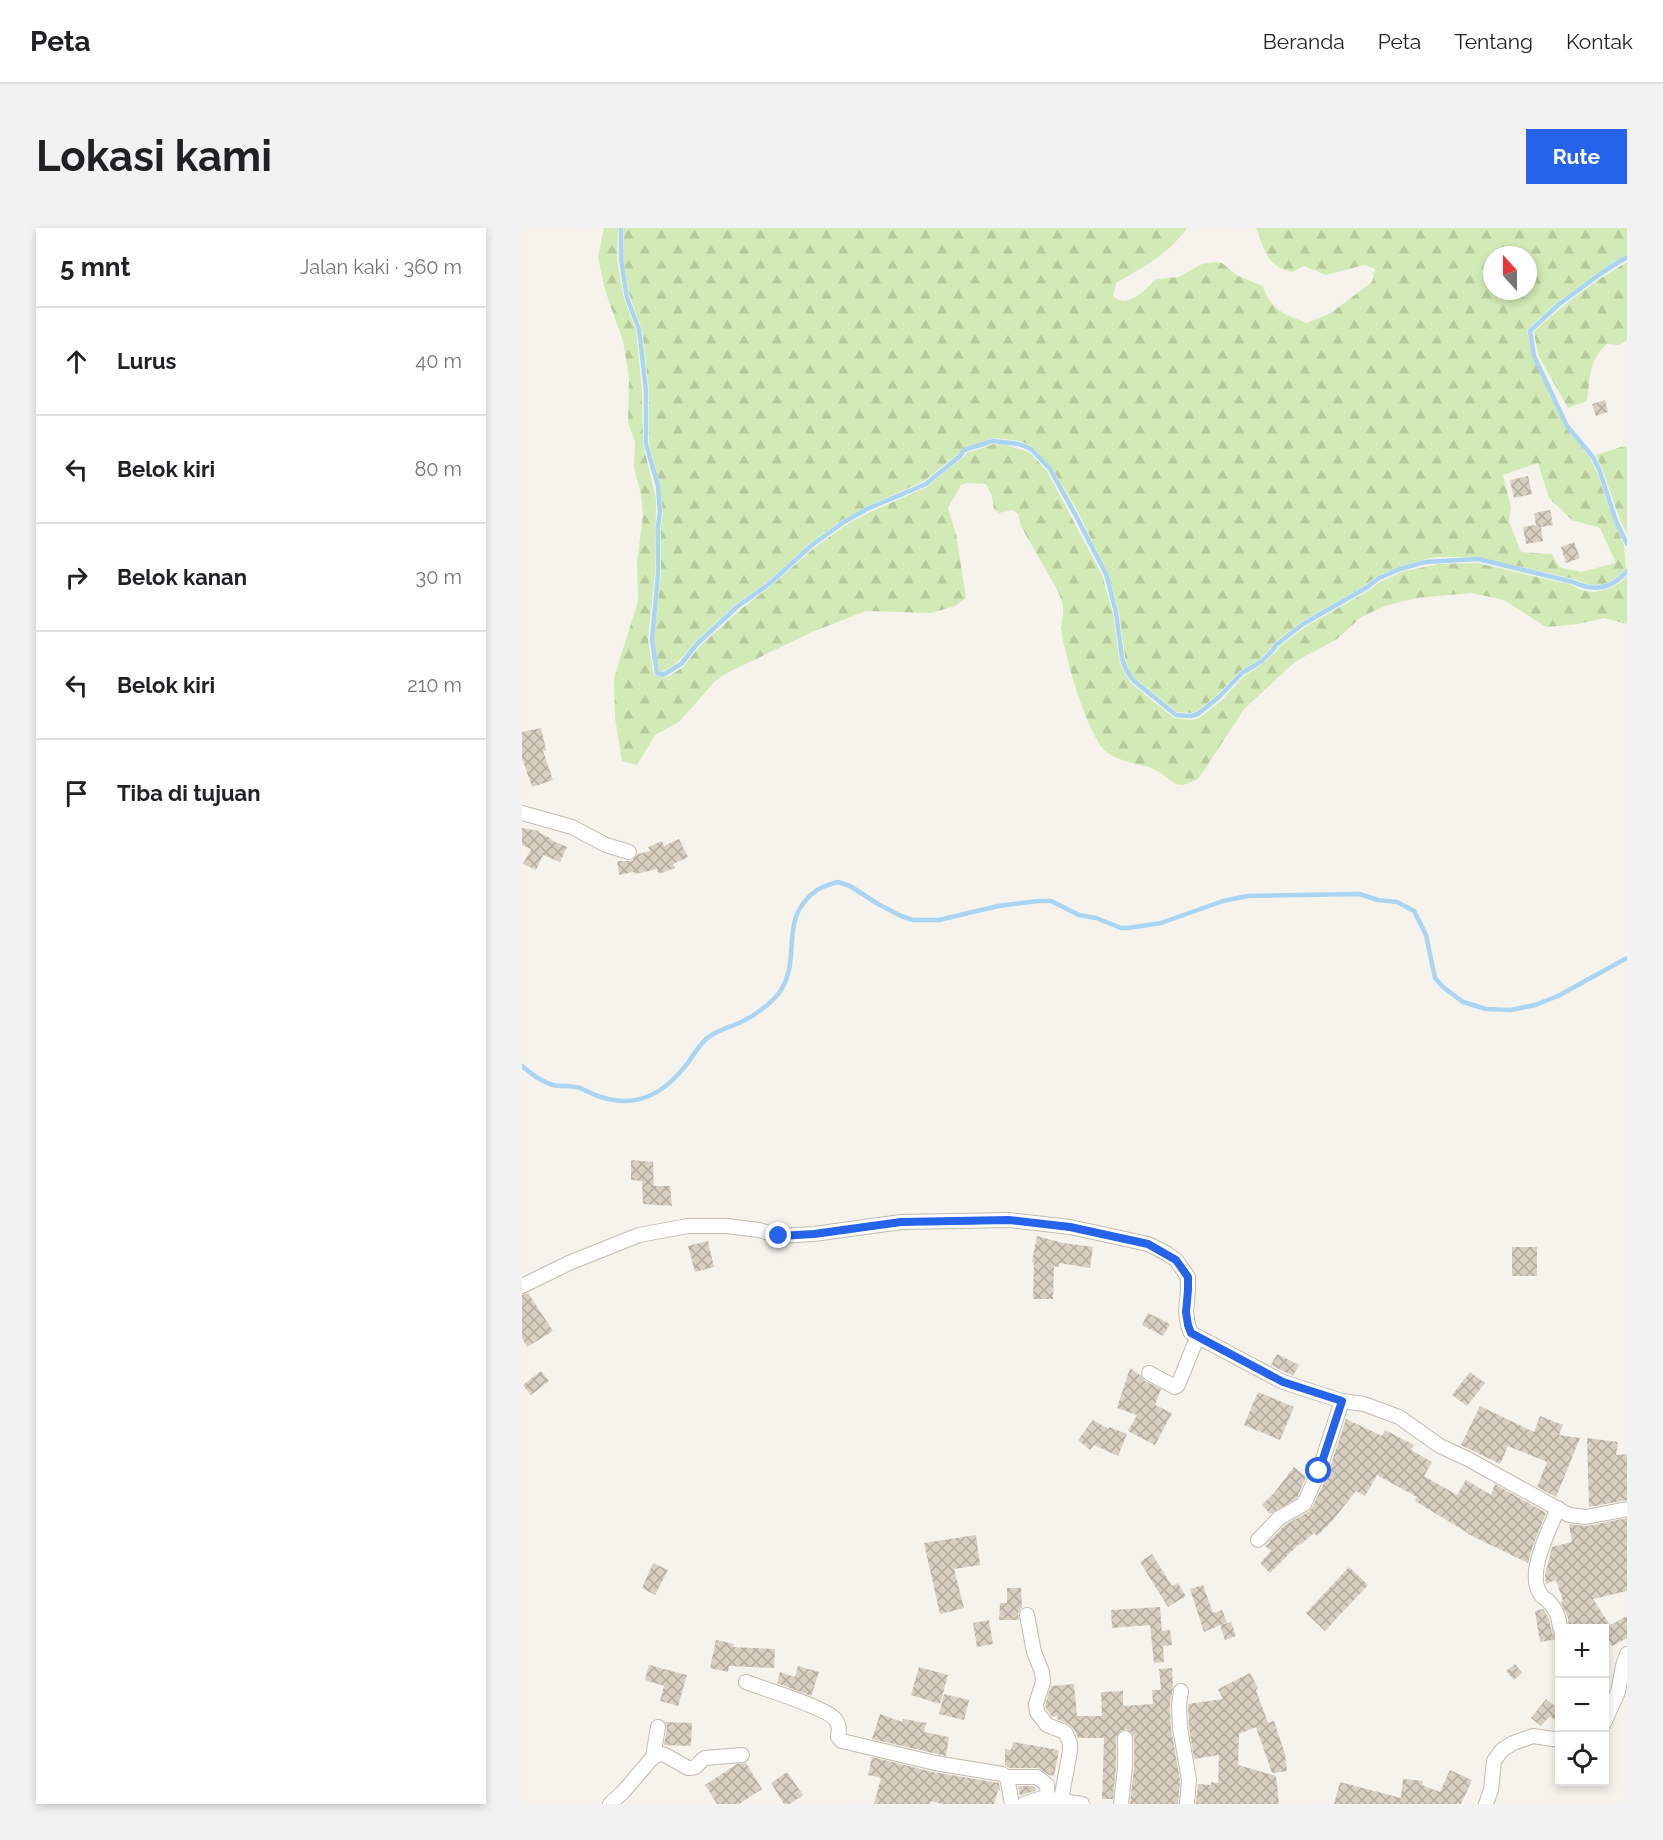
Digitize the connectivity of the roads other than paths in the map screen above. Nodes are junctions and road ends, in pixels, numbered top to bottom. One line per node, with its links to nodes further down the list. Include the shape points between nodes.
1 (522, 813): 2 (street, via 572,827)
2 (629, 852)
3 (522, 1286): 4 (street, via 639,1235 688,1226 727,1226 779,1236 901,1222 1009,1220 1070,1227 1148,1244 1166,1253 1188,1277 1186,1312 1191,1333)
4 (1197, 1338): 5 (street, via 1178,1385); 6 (street, via 1283,1382)
5 (1149, 1373)
6 (1342, 1401): 7 (street, via 1400,1417 1440,1446); 9 (street, via 1304,1504 1279,1518)
7 (1558, 1508): 8 (street, via 1577,1517); 11 (street, via 1536,1568 1536,1581 1539,1593 1559,1616)
8 (1627, 1509)
9 (1258, 1540)
10 (1027, 1615): 22 (street, via 1042,1672 1037,1712 1047,1725 1065,1731 1070,1743)
11 (1560, 1624)
12 (1627, 1654): 15 (street, via 1618,1692)
13 (746, 1682): 21 (street, via 834,1718 842,1741)
14 (1181, 1691): 28 (street, via 1180,1728 1189,1780)
15 (1609, 1710)
16 (658, 1727): 20 (street)
17 (1125, 1738): 27 (street)
18 (1555, 1739): 29 (street, via 1533,1736 1503,1750 1494,1761)
19 (742, 1755): 20 (street, via 705,1758 692,1768 661,1754)
20 (653, 1757): 23 (street)
21 (1007, 1777): 22 (street, via 1037,1777); 24 (street)
22 (1055, 1799): 25 (street); 26 (street)
23 (610, 1804)
24 (1012, 1804)
25 (1024, 1804)
26 (1082, 1804)
27 (1121, 1804)
28 (1187, 1804)
29 (1486, 1804)

